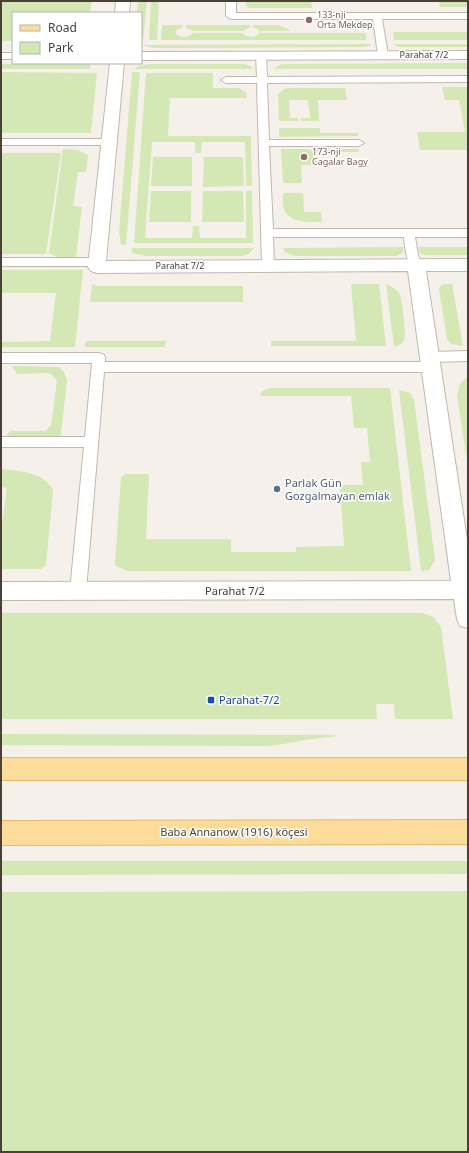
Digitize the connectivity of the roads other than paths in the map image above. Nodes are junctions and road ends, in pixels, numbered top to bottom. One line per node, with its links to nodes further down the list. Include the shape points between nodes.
1 (123, 1): 3 (street)
2 (231, 1): 4 (lane, via 231,16)
3 (122, 12)
4 (377, 16): 5 (lane); 6 (lane)
5 (468, 16)
6 (383, 55): 7 (street, Parahat 7/2); 11 (street, Parahat 7/2)
7 (468, 55)
8 (1, 56): 9 (lane)
9 (12, 56)
10 (142, 56): 11 (street, Parahat 7/2)
11 (261, 56): 15 (lane)
12 (117, 64): 17 (street)
13 (468, 79): 15 (lane)
14 (226, 80): 15 (lane)
15 (262, 80): 18 (lane)
16 (1, 142): 17 (lane)
17 (109, 142): 24 (street)
18 (264, 143): 19 (lane); 20 (lane)
19 (359, 143)
20 (267, 233): 21 (lane); 26 (lane)
21 (409, 233): 22 (lane); 27 (lane)
22 (468, 233)
23 (1, 262): 24 (lane)
24 (98, 262): 26 (street, Parahat 7/2, via 97,267)
25 (468, 265): 27 (street, Parahat 7/2)
26 (268, 266): 27 (street, Parahat 7/2)
27 (416, 266): 30 (street)
28 (468, 356): 30 (lane)
29 (1, 358): 31 (lane, via 99,358)
30 (430, 362): 31 (lane); 34 (street)
31 (98, 367): 33 (lane)
32 (1, 442): 33 (lane)
33 (91, 442): 36 (lane)
34 (466, 590): 36 (street, Parahat 7/2); 37 (street)
35 (1, 591): 36 (street, Parahat 7/2)
36 (78, 591)
37 (468, 619)
38 (1, 769): 39 (main road)
39 (468, 769)
40 (468, 832): 41 (main road, Baba Annanow (1916) köçesi)
41 (1, 833)

